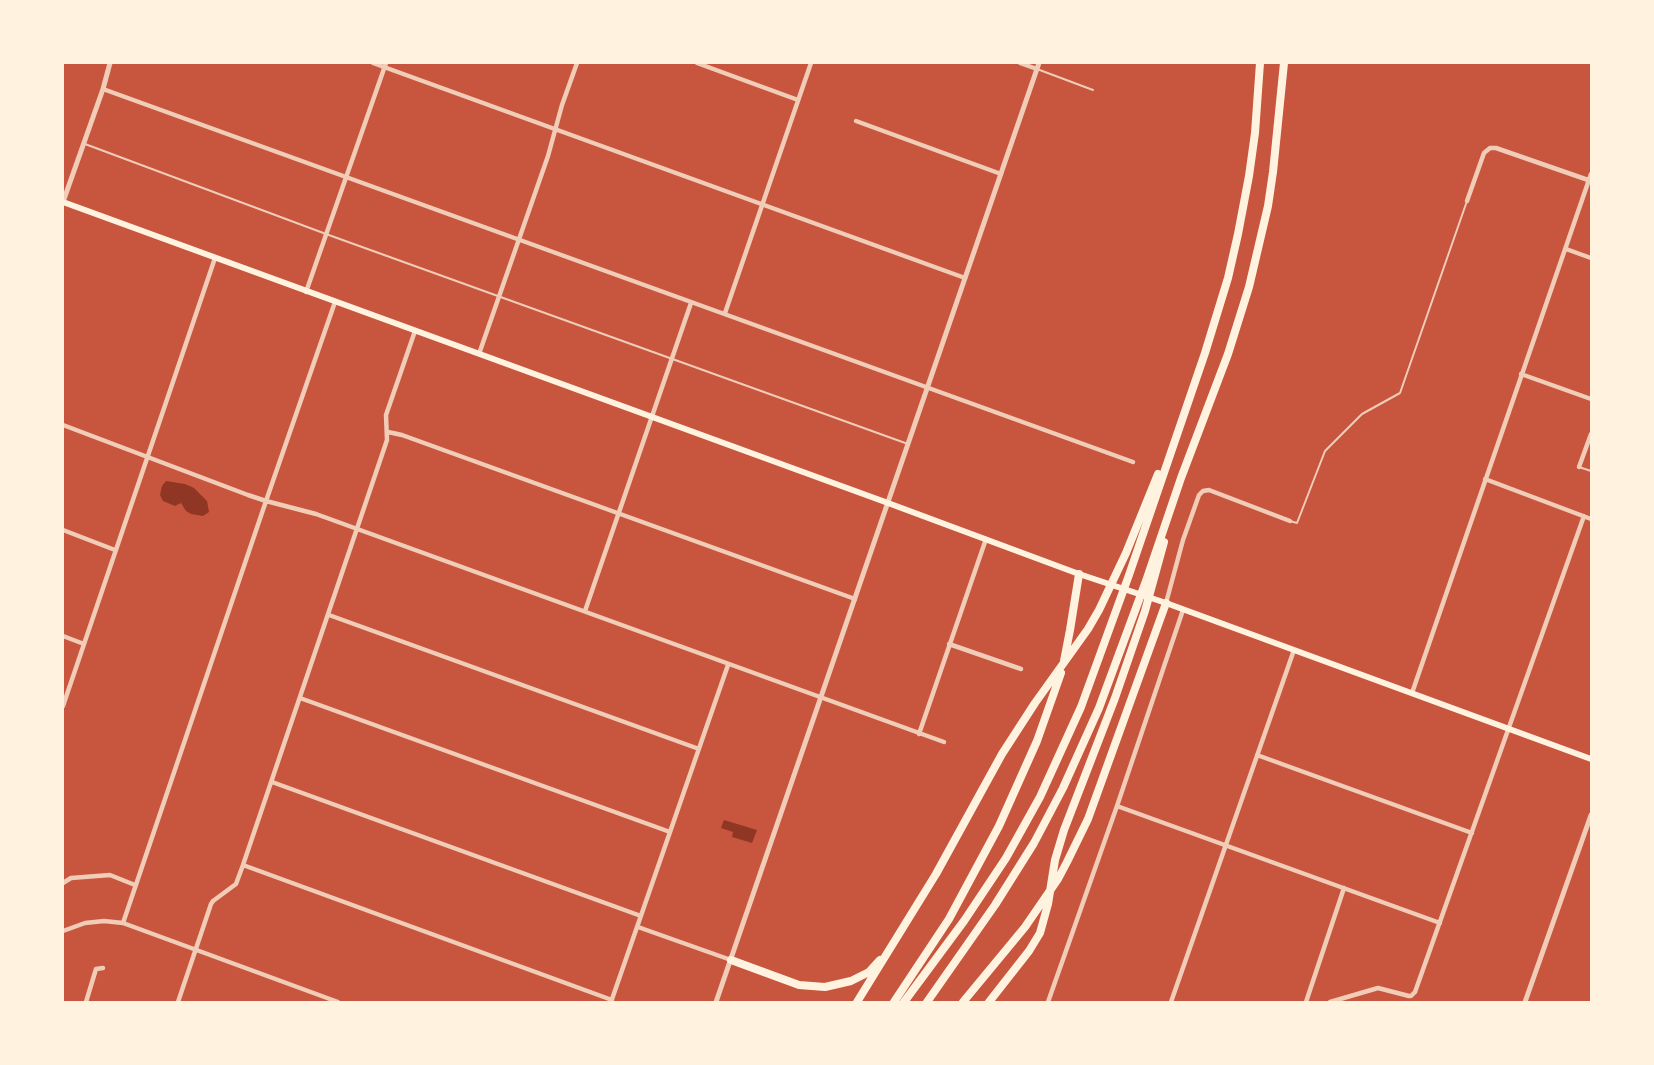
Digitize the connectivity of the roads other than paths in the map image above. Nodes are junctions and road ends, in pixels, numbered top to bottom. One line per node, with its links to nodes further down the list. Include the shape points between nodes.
1 (110, 63): 11 (street)
2 (373, 63): 9 (street)
3 (577, 63): 15 (street)
4 (697, 63): 13 (street)
5 (811, 63): 13 (street)
6 (1020, 63): 10 (street)
7 (1260, 63): 43 (highway, via 1255,133 1239,234 1218,314)
8 (1284, 63): 63 (highway, via 1273,172 1254,269)
9 (385, 65): 15 (street); 19 (street)
10 (1038, 66): 12 (lane); 17 (street)
11 (103, 89): 16 (street); 19 (street)
12 (1093, 90)
13 (798, 100): 23 (street)
14 (856, 121): 17 (street)
15 (556, 129): 23 (street); 25 (street)
16 (83, 144): 22 (street); 24 (lane)
17 (1000, 174): 29 (street)
18 (1591, 174): 20 (street)
19 (346, 177): 24 (street); 25 (street)
20 (1590, 181): 21 (street, via 1490,148 1484,153); 26 (street)
21 (1467, 201): 57 (lane, via 1400,393 1362,414 1325,451 1297,523)
22 (63, 202): 27 (main road)
23 (762, 204): 29 (street); 34 (street)
24 (326, 234): 30 (street); 31 (lane)
25 (519, 240): 31 (street); 33 (street)
26 (1566, 249): 28 (street); 38 (street)
27 (215, 258): 30 (main road); 47 (street)
28 (1591, 258)
29 (965, 278): 39 (street)
30 (306, 292): 32 (main road)
31 (499, 296): 36 (street); 37 (lane)
32 (335, 302): 35 (main road); 52 (street)
33 (691, 303): 34 (street); 37 (street)
34 (725, 313): 39 (street)
35 (414, 331): 36 (main road); 44 (street, via 386,416)
36 (479, 354): 41 (main road)
37 (671, 359): 41 (street); 46 (lane)
38 (1521, 374): 40 (street); 51 (street)
39 (927, 388): 46 (street); 48 (street)
40 (1591, 399)
41 (652, 416): 53 (main road); 54 (street)
42 (63, 425): 47 (street)
43 (1180, 426): 101 (highway, via 1107,595 1002,754); 111 (highway, via 1081,707 1040,797 980,898)
44 (388, 432): 54 (street); 58 (street)
45 (1591, 434): 49 (street)
46 (908, 444): 53 (street)
47 (147, 457): 52 (street); 61 (street)
48 (1133, 462)
49 (1579, 467): 50 (lane)
50 (1591, 471)
51 (1485, 479): 55 (street); 75 (street)
52 (266, 501): 58 (street); 93 (street)
53 (888, 503): 60 (main road); 64 (street)
54 (618, 514): 64 (street); 67 (street)
55 (1584, 516): 56 (street); 79 (street)
56 (1591, 519)
57 (1290, 520): 65 (street, via 1203,491)
58 (357, 529): 67 (street); 68 (street)
59 (63, 530): 61 (street)
60 (986, 539): 62 (main road); 71 (street)
61 (116, 550): 70 (street)
62 (1079, 574): 65 (main road); 110 (highway, via 1065,656 1026,767 950,919)
63 (1149, 583): 112 (highway, via 1051,813 1009,883); 114 (highway, via 1145,611 1064,830 1043,923 1036,941)
64 (855, 600): 77 (street)
65 (1166, 603): 66 (main road); 113 (highway, via 1088,819 1067,862 1025,927)
66 (1183, 610): 72 (main road); 86 (street)
67 (585, 611): 73 (street)
68 (329, 615): 76 (street); 82 (street)
69 (63, 636): 70 (street)
70 (84, 644): 78 (street)
71 (949, 644): 74 (street); 80 (street)
72 (1294, 650): 75 (main road); 83 (street)
73 (728, 665): 77 (street); 82 (street)
74 (1021, 669)
75 (1412, 693): 79 (main road)
76 (300, 698): 85 (street); 88 (street)
77 (821, 698): 80 (street); 102 (street)
78 (63, 706)
79 (1508, 728): 84 (main road); 89 (street)
80 (919, 734): 81 (street)
81 (944, 742)
82 (699, 749): 88 (street)
83 (1257, 755): 89 (street); 90 (street)
84 (1591, 759)
85 (272, 782): 91 (street); 95 (street)
86 (1117, 806): 90 (street); 115 (street)
87 (1591, 815): 119 (street)
88 (670, 832): 95 (street)
89 (1472, 833): 97 (street)
90 (1226, 845): 94 (street); 116 (street)
91 (243, 865): 100 (street, via 236,884 213,900); 104 (street)
92 (63, 883): 93 (street, via 71,878 110,875)
93 (135, 885): 96 (street)
94 (1344, 888): 97 (street); 117 (street)
95 (641, 916): 98 (street)
96 (123, 923): 99 (street, via 96,922); 100 (street)
97 (1440, 923): 118 (street, via 1411,996 1378,988)
98 (638, 927): 102 (street); 104 (street)
99 (63, 931)
100 (196, 951): 106 (street); 107 (street)
101 (890, 951): 102 (highway, via 869,972 825,987 799,985); 109 (highway)
102 (731, 960): 108 (street)
103 (103, 968): 105 (street, via 96,969)
104 (612, 1001)
105 (86, 1002)
106 (178, 1002)
107 (338, 1002)
108 (716, 1002)
109 (857, 1002)
110 (894, 1002)
111 (904, 1002)
112 (927, 1002)
113 (963, 1002)
114 (989, 1002)
115 (1048, 1002)
116 (1171, 1002)
117 (1306, 1002)
118 (1330, 1002)
119 (1525, 1002)

